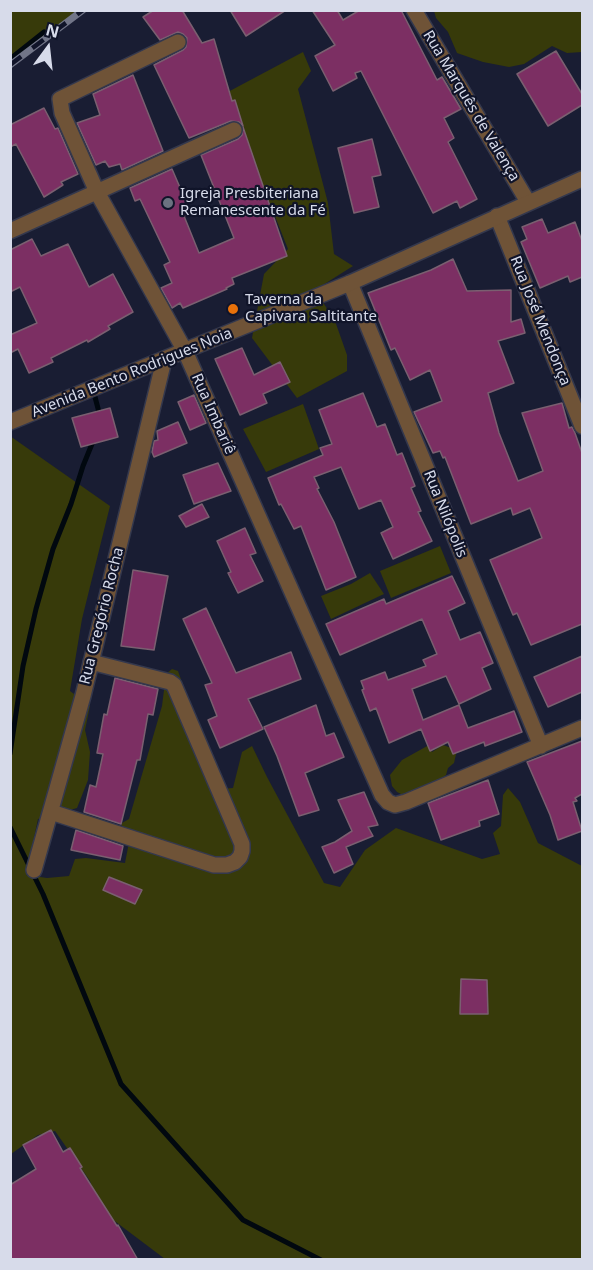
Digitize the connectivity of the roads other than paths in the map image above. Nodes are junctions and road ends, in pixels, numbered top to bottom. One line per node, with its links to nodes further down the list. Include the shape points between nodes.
1 (414, 10): 6 (street, Rua Marquês de Valença)
2 (178, 42): 5 (street, Rua Imbariê, via 60,99)
3 (234, 130): 5 (street)
4 (582, 179): 6 (street, Avenida Bento Rodrigues Noia)
5 (97, 192): 8 (street); 10 (street, Rua Imbariê)
6 (528, 202): 7 (street, Avenida Bento Rodrigues Noia)
7 (497, 216): 9 (street, Avenida Bento Rodrigues Noia); 13 (street, Rua José Mendonça)
8 (10, 231)
9 (350, 283): 10 (street, Avenida Bento Rodrigues Noia); 16 (street, Rua Nilópolis)
10 (185, 351): 11 (street, Avenida Bento Rodrigues Noia); 16 (street, Rua Imbariê, via 374,781 388,802 406,802)
11 (164, 360): 12 (street, Avenida Bento Rodrigues Noia); 14 (street, Rua Gregório Rocha)
12 (10, 422)
13 (582, 426)
14 (91, 662): 17 (street, Rua Gregório Rocha); 17 (street, via 174,685 242,851 235,862 214,865)
15 (582, 728): 16 (street)
16 (541, 746)
17 (51, 812): 18 (street, Rua Gregório Rocha)
18 (34, 870)

